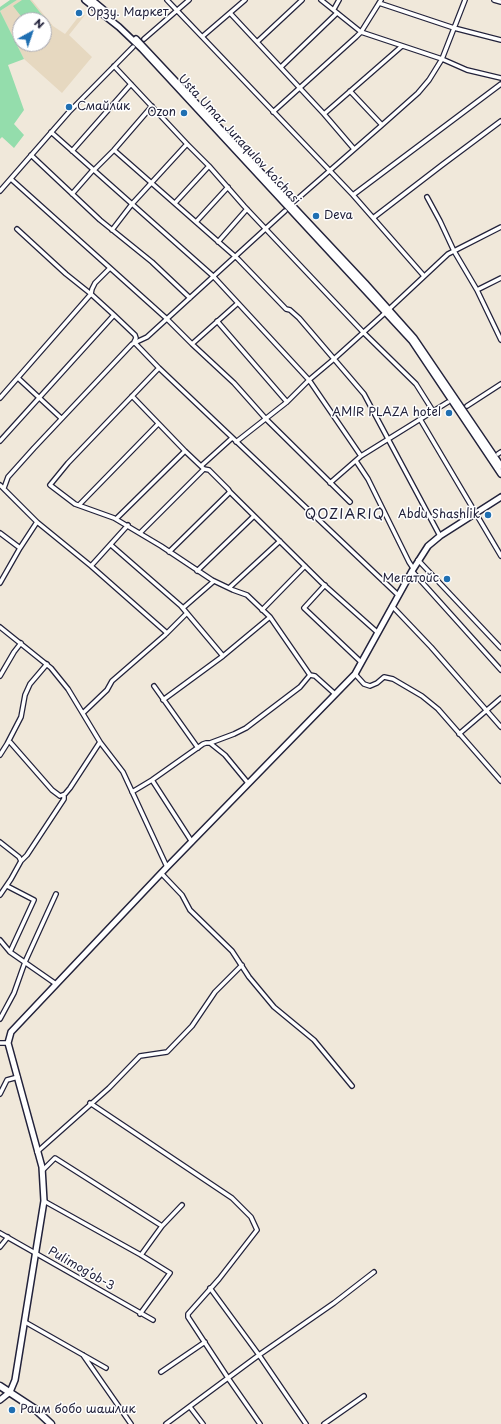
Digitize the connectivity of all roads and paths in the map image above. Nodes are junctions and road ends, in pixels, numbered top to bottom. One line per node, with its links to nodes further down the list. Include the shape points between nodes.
1 (85, 0): 10 (main road, Usta Umar Juraqulov ko'chasi)
2 (167, 0): 14 (street)
3 (189, 0): 14 (street)
4 (245, 0): 15 (street)
5 (302, 0): 22 (street)
6 (321, 0): 13 (street)
7 (340, 0): 13 (street)
8 (465, 0): 17 (street)
9 (494, 0): 12 (street)
10 (92, 1): 76 (main road, Usta Umar Juraqulov ko'chasi, via 142,49 292,213)
11 (380, 1): 17 (street); 18 (street)
12 (501, 2)
13 (334, 9): 16 (street)
14 (177, 10): 19 (street); 20 (street)
15 (230, 13): 19 (street); 22 (street)
16 (337, 13): 18 (street); 27 (street)
17 (454, 28): 21 (street); 25 (street)
18 (361, 32): 23 (street); 31 (street)
19 (203, 36): 34 (street)
20 (144, 39)
21 (501, 40)
22 (257, 42): 27 (street)
23 (402, 46): 25 (street); 32 (street)
24 (133, 47): 26 (street)
25 (442, 60): 28 (street, via 467,70); 37 (street, via 418,93)
26 (114, 66): 29 (street); 38 (street)
27 (281, 67): 31 (street)
28 (501, 78)
29 (132, 84): 33 (street); 42 (street)
30 (501, 84): 52 (street)
31 (298, 88): 34 (street); 35 (street)
32 (350, 91): 35 (street); 37 (street)
33 (152, 106): 39 (street); 41 (street)
34 (272, 112): 46 (street)
35 (324, 114): 40 (street)
36 (501, 121): 59 (street)
37 (382, 125): 40 (street)
38 (51, 132): 42 (street); 43 (street)
39 (187, 144): 44 (street); 48 (street)
40 (354, 149): 46 (street)
41 (114, 150): 45 (street); 48 (street)
42 (72, 151): 45 (street)
43 (31, 155): 47 (street); 51 (street)
44 (209, 166): 49 (street); 55 (street)
45 (93, 170): 51 (street); 56 (street)
46 (330, 172): 52 (street); 54 (street)
47 (11, 179): 50 (street); 68 (street)
48 (153, 182): 55 (street); 56 (street)
49 (228, 187): 57 (street); 60 (street)
50 (0, 191)
51 (72, 194): 64 (street)
52 (353, 195): 59 (street)
53 (427, 197): 66 (street)
54 (295, 201)
55 (175, 203): 60 (street)
56 (132, 204): 64 (street); 69 (street)
57 (247, 209): 62 (street); 65 (street)
58 (285, 211): 62 (street)
59 (373, 218): 70 (street)
60 (196, 222): 65 (street)
61 (501, 227): 66 (street)
62 (266, 228): 67 (street); 81 (street)
63 (17, 229): 73 (street)
64 (112, 230): 74 (street, via 152,262)
65 (218, 242): 67 (street)
66 (454, 251): 70 (street); 72 (street)
67 (236, 257): 69 (street); 85 (street, via 286,309 299,318)
68 (110, 268): 73 (street, via 95,283); 78 (street)
69 (213, 276): 74 (street); 75 (street)
70 (424, 276): 76 (street)
71 (501, 278): 72 (street)
72 (477, 290): 80 (street)
73 (91, 294): 77 (street); 87 (street)
74 (190, 298): 78 (street)
75 (238, 303): 79 (street); 88 (street)
76 (387, 311): 81 (street); 108 (main road, Usta Umar Juraqulov ko'chasi, via 414,338); 110 (main road, Usta Umar Juraqulov ko'chasi, via 412,341)
77 (114, 315): 83 (street, via 135,335); 92 (street)
78 (167, 319): 83 (street, via 147,337); 84 (street)
79 (217, 321): 84 (street); 93 (street)
80 (499, 331): 82 (street)
81 (363, 332): 85 (street); 96 (street, via 416,384)
82 (501, 340)
83 (134, 342): 86 (street); 97 (street)
84 (192, 344): 98 (street, via 234,383)
85 (334, 359): 88 (street); 102 (street, via 364,394)
86 (159, 368): 90 (street); 101 (street)
87 (18, 378): 91 (street); 92 (street)
88 (309, 380): 93 (street); 106 (street)
89 (501, 384): 95 (street)
90 (132, 396): 100 (street); 116 (street, via 50,483 52,488)
91 (0, 398)
92 (39, 398): 97 (street); 103 (street)
93 (287, 402): 98 (street)
94 (448, 402): 96 (street)
95 (467, 406)
96 (433, 411): 99 (street)
97 (61, 418): 112 (street)
98 (266, 419): 104 (street); 111 (street)
99 (420, 419): 102 (street); 117 (street)
100 (158, 424): 105 (street); 116 (street)
101 (232, 438): 104 (street); 109 (street)
102 (389, 439): 106 (street); 124 (street)
103 (0, 441)
104 (236, 442): 139 (street)
105 (185, 451): 109 (street); 119 (street)
106 (361, 456): 107 (street)
107 (356, 461): 111 (street); 133 (street, via 368,479)
108 (501, 466)
109 (202, 468): 113 (street, via 209,470); 123 (street)
110 (501, 474)
111 (330, 483): 115 (street)
112 (2, 487): 120 (street)
113 (230, 492): 118 (street); 128 (street)
114 (501, 497): 117 (main road)
115 (350, 502)
116 (79, 505): 119 (street)
117 (476, 513): 124 (main road); 129 (street)
118 (254, 516): 125 (street); 134 (street)
119 (116, 519): 121 (street)
120 (37, 522): 127 (street); 131 (street)
121 (128, 525): 123 (street); 126 (street)
122 (0, 533): 127 (street)
123 (140, 533): 128 (street)
124 (440, 536): 130 (main road, via 428,546)
125 (280, 541): 132 (street); 138 (street)
126 (111, 545): 131 (street); 141 (street)
127 (20, 548): 136 (street)
128 (169, 552): 134 (street)
129 (501, 556)
130 (418, 560): 133 (main road); 149 (street)
131 (91, 566): 147 (street)
132 (305, 566): 137 (street); 142 (street)
133 (412, 569): 139 (main road); 153 (street)
134 (197, 571): 135 (street)
135 (214, 581): 138 (street); 141 (street)
136 (0, 583)
137 (325, 585): 146 (street); 151 (street, via 304,608)
138 (229, 588): 142 (street, via 247,595)
139 (398, 595): 140 (main road)
140 (392, 606): 146 (main road); 161 (street)
141 (183, 608): 143 (street)
142 (262, 610): 144 (street)
143 (187, 613): 147 (street); 150 (street)
144 (270, 618): 150 (street); 155 (street)
145 (0, 627): 148 (street)
146 (377, 632): 151 (main road)
147 (168, 633): 162 (street, via 112,680 107,690)
148 (20, 643): 152 (street); 156 (street)
149 (501, 648)
150 (223, 656): 160 (street)
151 (361, 662): 154 (main road)
152 (46, 664): 162 (street, via 61,680); 169 (street, via 30,684 21,717)
153 (501, 670)
154 (355, 674): 158 (main road); 164 (street, via 364,684 370,686 384,677 393,679 438,709)
155 (310, 675): 158 (street, via 315,676); 167 (street, via 300,687 246,728)
156 (0, 676)
157 (154, 686): 160 (street)
158 (335, 694): 172 (main road)
159 (501, 698): 161 (street)
160 (163, 700): 168 (street)
161 (487, 711): 163 (street); 164 (street)
162 (83, 713): 166 (street)
163 (501, 727)
164 (459, 734): 171 (street)
165 (10, 742): 174 (street, via 52,790)
166 (100, 742): 173 (street, via 123,772); 174 (street)
167 (210, 743): 168 (street, via 202,744); 172 (street, via 225,755)
168 (198, 748): 170 (street)
169 (0, 755)
170 (152, 780): 173 (street); 176 (street)
171 (501, 781)
172 (248, 783): 176 (main road)
173 (132, 792): 178 (street)
174 (64, 796): 177 (street, via 27,855)
175 (0, 842): 177 (street)
176 (192, 842): 178 (main road)
177 (21, 860): 180 (street)
178 (167, 867): 179 (main road)
179 (162, 874): 186 (street, via 182,895 190,910 232,951); 187 (main road)
180 (7, 886): 182 (street); 184 (street, via 34,900)
181 (56, 894): 185 (street)
182 (0, 895)
183 (0, 940): 184 (street)
184 (10, 952): 185 (street)
185 (25, 962): 187 (street); 188 (street, via 14,993)
186 (242, 965): 192 (street, via 274,1007 314,1040); 194 (street, via 215,992 192,1026 167,1052 140,1056 109,1088)
187 (56, 984): 190 (main road, via 11,1032)
188 (0, 1019)
189 (0, 1043): 190 (street)
190 (8, 1043): 191 (main road)
191 (18, 1077): 193 (street, via 7,1080); 195 (main road)
192 (352, 1086)
193 (0, 1094)
194 (90, 1103): 195 (street); 206 (street, via 232,1198 251,1217 257,1230)
195 (37, 1152): 196 (main road)
196 (42, 1170): 197 (main road); 199 (street, via 55,1158)
197 (44, 1201): 203 (main road); 204 (street)
198 (182, 1205): 199 (street)
199 (162, 1226): 204 (street)
200 (0, 1232): 201 (street, Pulimog’ob-3)
201 (8, 1238): 202 (street); 203 (street, Pulimog’ob-3)
202 (0, 1247)
203 (36, 1254): 207 (street, Pulimog’ob-3); 209 (main road)
204 (141, 1254): 207 (street, via 170,1273)
205 (374, 1272): 212 (street)
206 (210, 1288): 210 (street, via 188,1314); 212 (street)
207 (140, 1314): 208 (street, Pulimog’ob-3)
208 (153, 1320)
209 (25, 1322): 211 (street); 217 (main road, via 15,1380)
210 (205, 1342): 214 (street); 215 (street)
211 (82, 1354): 213 (street); 222 (street)
212 (259, 1355): 215 (street); 226 (street)
213 (106, 1368)
214 (161, 1372)
215 (228, 1378): 220 (street); 225 (street)
216 (0, 1386): 217 (main road)
217 (10, 1392): 219 (main road); 221 (main road)
218 (364, 1396): 227 (street)
219 (0, 1400)
220 (190, 1407): 223 (street); 224 (street)
221 (51, 1424)
222 (130, 1424)
223 (166, 1424)
224 (203, 1424)
225 (260, 1424)
226 (306, 1424)
227 (324, 1424)

